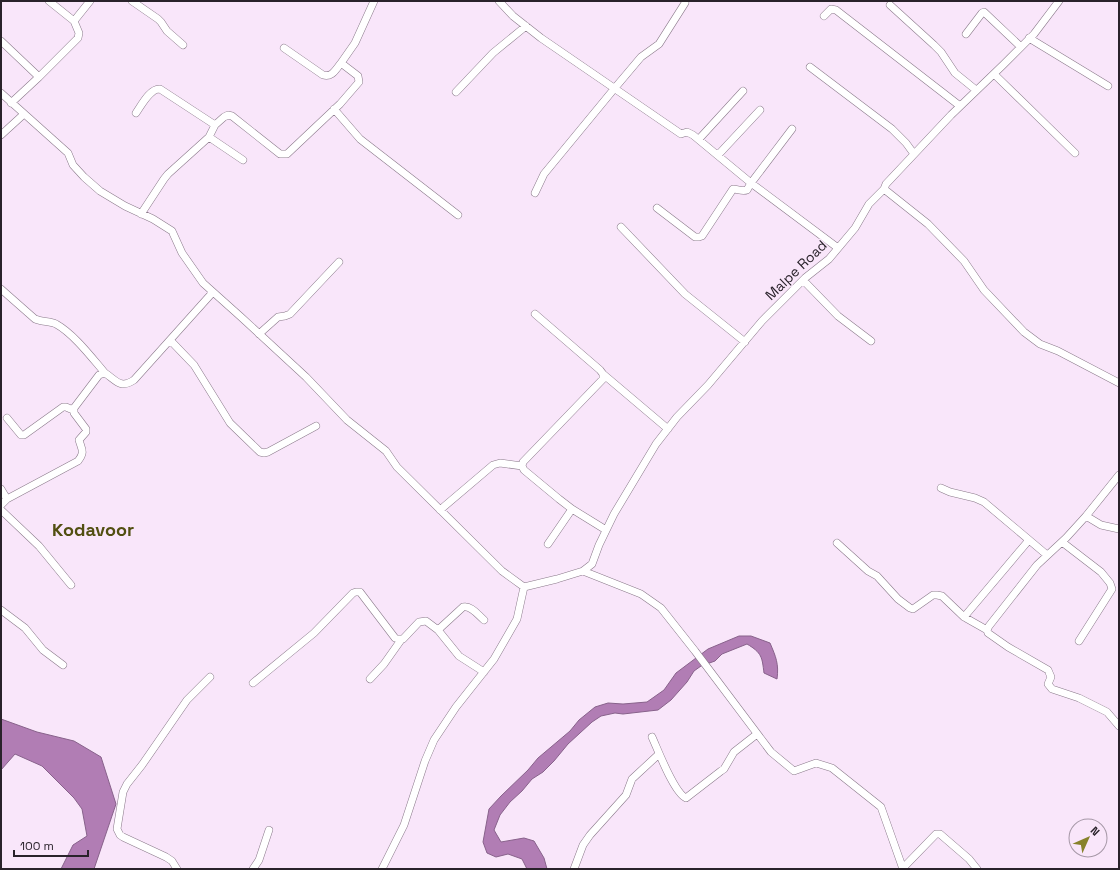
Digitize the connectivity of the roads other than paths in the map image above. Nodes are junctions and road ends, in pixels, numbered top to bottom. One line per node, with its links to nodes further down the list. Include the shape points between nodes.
1 (50, 1): 10 (street)
2 (90, 1): 10 (street)
3 (132, 1): 15 (street, via 158,19)
4 (374, 1): 18 (street, via 355,43)
5 (499, 1): 11 (street)
6 (1059, 1): 13 (street, Malpe Road)
7 (685, 3): 23 (street, via 659,44 641,57)
8 (890, 5): 24 (street, via 941,52 955,73)
9 (824, 16): 29 (street, via 831,9 836,10)
10 (74, 21): 21 (street, via 79,33 78,38)
11 (526, 26): 23 (street); 26 (street, via 493,53)
12 (966, 34): 16 (street, via 984,12)
13 (1029, 38): 16 (street, Malpe Road); 22 (street)
14 (1, 41): 21 (street)
15 (183, 45)
16 (1021, 47): 20 (street, Malpe Road)
17 (284, 48): 18 (street, via 327,76)
18 (341, 63): 30 (street, via 358,76 359,82)
19 (810, 67): 40 (street, via 892,129)
20 (994, 74): 24 (street, Malpe Road); 39 (street)
21 (40, 77): 28 (street)
22 (1108, 86)
23 (614, 89): 38 (street, via 681,134 687,132); 45 (street, via 544,174)
24 (976, 90): 29 (street, Malpe Road)
25 (742, 91): 38 (street)
26 (456, 92)
27 (1, 93): 28 (street)
28 (11, 102): 33 (street)
29 (960, 106): 40 (street, Malpe Road)
30 (334, 109): 34 (street, via 287,154 280,154 232,116 224,117); 48 (street, via 360,139)
31 (760, 110): 41 (street)
32 (136, 113): 34 (street, via 152,90 157,88)
33 (24, 114): 36 (street); 47 (street, via 68,152 73,165 100,191)
34 (215, 125): 37 (street)
35 (792, 129): 43 (street)
36 (1, 135)
37 (209, 137): 42 (street); 47 (street, via 164,179)
38 (699, 139): 41 (street)
39 (1075, 153)
40 (914, 154): 44 (street, Malpe Road)
41 (718, 155): 43 (street)
42 (243, 160)
43 (751, 183): 46 (street, via 745,191 733,189 699,237 695,237); 50 (street)
44 (884, 189): 50 (street, Malpe Road, via 869,204 855,228); 62 (street, via 928,224 964,261 984,290 1024,332 1040,344 1058,350)
45 (535, 193)
46 (658, 208)
47 (141, 214): 54 (street, via 172,231 182,253 203,283)
48 (458, 215)
49 (622, 227): 59 (street, via 685,294)
50 (838, 248): 52 (street, Malpe Road)
51 (339, 262): 56 (street, via 290,314 278,317)
52 (804, 280): 58 (street, via 838,316); 59 (street, Malpe Road, via 762,321)
53 (1, 289): 60 (street, via 35,319 58,325 73,337)
54 (213, 292): 56 (street); 57 (street)
55 (535, 314): 61 (street)
56 (259, 334): 75 (street, via 347,420 386,451 396,467)
57 (170, 340): 60 (street, via 128,384 121,384); 65 (street, via 194,365 230,423 260,452 268,452)
58 (871, 341)
59 (745, 342): 66 (street, Malpe Road)
60 (105, 373): 63 (street, via 99,375)
61 (603, 374): 66 (street); 67 (street, via 603,379 522,462)
62 (1119, 383)
63 (73, 410): 64 (street, via 63,407 24,435 20,435); 71 (street, via 86,429 80,440 82,454 78,461)
64 (7, 418)
65 (316, 426)
66 (668, 429): 78 (street, Malpe Road, via 652,450)
67 (522, 466): 73 (street); 75 (street, via 500,463 493,465)
68 (1119, 475): 76 (street)
69 (941, 488): 79 (street, via 979,500)
70 (1, 489): 71 (street)
71 (7, 499): 72 (street)
72 (1, 505)
73 (572, 509): 78 (street); 82 (street)
74 (1, 510): 85 (street, via 39,546)
75 (440, 510): 86 (street, via 502,571)
76 (1086, 516): 77 (street, via 1101,525); 80 (street)
77 (1119, 529)
78 (606, 530): 84 (street, Malpe Road, via 592,564)
79 (1029, 540): 83 (street); 90 (street)
80 (1062, 542): 83 (street); 87 (street, via 1101,572)
81 (837, 543): 90 (street, via 910,608 913,609 937,595 942,596)
82 (548, 544)
83 (1047, 555): 93 (street)
84 (583, 571): 86 (street); 102 (street, via 641,594 661,608)
85 (71, 585)
86 (524, 587): 97 (street, via 517,619)
87 (1112, 589): 88 (street); 95 (street)
88 (1119, 593)
89 (1, 610): 96 (street, via 25,628 43,650)
90 (964, 617): 93 (street)
91 (484, 620): 92 (street, via 466,607)
92 (438, 630): 94 (street, via 430,623 422,621); 97 (street, via 459,656)
93 (987, 630): 101 (street, via 1008,647 1048,670 1051,676 1048,684 1052,689 1079,698 1107,712)
94 (401, 640): 99 (street); 100 (street, via 395,638 360,592 356,592 314,633)
95 (1079, 641)
96 (62, 665)
97 (484, 672): 109 (street, via 434,740 404,825)
98 (210, 677): 107 (street, via 187,700 123,792 117,829 120,835 166,857)
99 (370, 679)
100 (253, 683)
101 (1119, 726)
102 (758, 734): 104 (street, via 734,752 722,771 686,798 682,796); 106 (street, via 771,752 794,771 816,763 832,768 881,807)
103 (652, 737): 104 (street)
104 (659, 754): 110 (street, via 632,779 626,795 590,835 583,845)
105 (269, 830): 108 (street, via 259,860)
106 (903, 868): 111 (street, via 936,834 940,834)
107 (177, 869)
108 (253, 869)
109 (382, 869)
110 (574, 869)
111 (977, 869)

